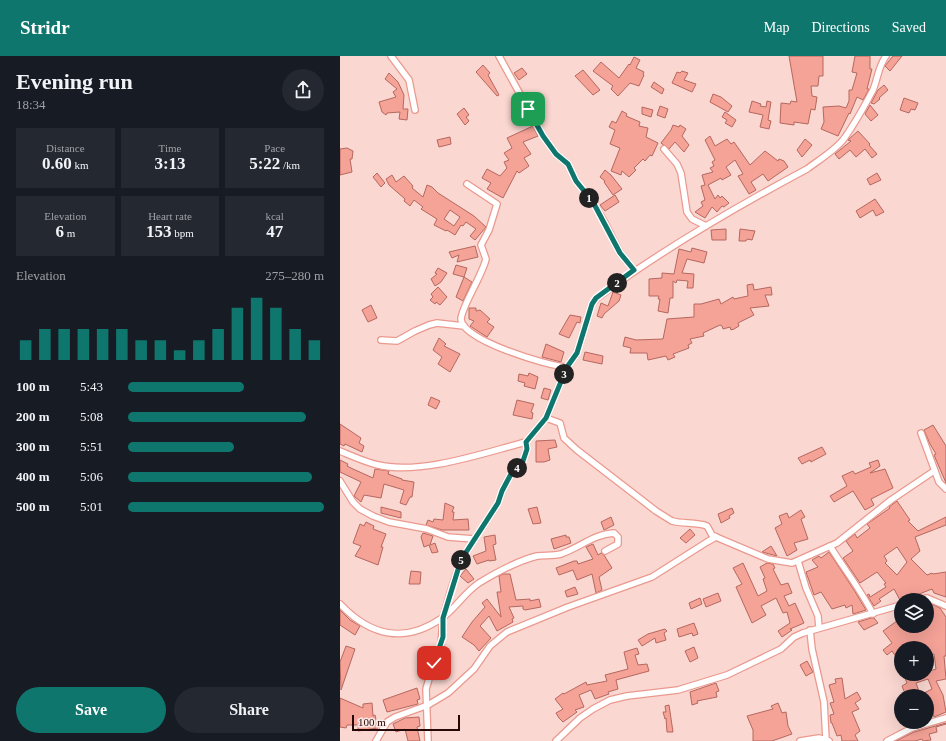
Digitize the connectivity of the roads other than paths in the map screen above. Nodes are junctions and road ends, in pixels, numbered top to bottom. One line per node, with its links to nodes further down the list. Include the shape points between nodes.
1 (391, 56): 4 (street, via 409,80)
2 (500, 56): 8 (street, via 543,136 556,154 568,164 576,181 599,213 620,253)
3 (886, 56): 7 (street, via 878,71 874,88 842,141 807,168)
4 (415, 110)
5 (664, 149): 7 (street, via 677,164 681,174 687,212 692,219)
6 (467, 184): 9 (street, via 497,204 481,245 486,259 463,312 461,320)
7 (706, 226): 8 (street)
8 (634, 270): 11 (street, via 596,298 589,312 577,353)
9 (464, 326): 10 (street, via 437,323 397,341); 11 (street, via 469,332 496,346 554,366)
10 (381, 340)
11 (567, 367): 12 (street)
12 (546, 418): 14 (street); 19 (street, via 560,423 564,438 581,454 656,511 672,521 707,526)
13 (921, 433): 16 (street)
14 (526, 442): 15 (street, via 412,468 378,465); 20 (street, via 527,449 523,461 511,474 498,503)
15 (340, 451)
16 (934, 471): 18 (street, via 940,484); 21 (street, via 891,500 838,543)
17 (340, 481): 20 (street, via 353,502 373,516 389,522 427,529 448,537)
18 (946, 489)
19 (716, 537): 23 (street, via 768,559 787,564); 32 (street, via 652,577 506,632 490,646 474,669 448,693)
20 (474, 539): 29 (street, via 461,560)
21 (830, 546): 23 (street); 28 (street)
22 (605, 551): 29 (street, via 618,544 618,537 614,533 561,553 535,557 502,569 466,592)
23 (798, 561): 30 (street, via 818,616)
24 (934, 601): 26 (street)
25 (340, 604): 29 (street, via 350,615 370,627 403,635 423,629)
26 (946, 606)
27 (894, 607): 28 (street)
28 (873, 614): 30 (street)
29 (443, 618): 32 (street, via 441,645 426,689)
30 (819, 628): 31 (street)
31 (810, 630): 34 (street, via 824,702); 37 (street, via 794,637 781,649 727,675 678,690 610,700 580,718)
32 (428, 705): 35 (street, via 387,722); 36 (street)
33 (946, 718): 39 (street, via 912,728)
34 (828, 740): 38 (street, via 819,738)
35 (376, 741)
36 (428, 741)
37 (556, 741)
38 (800, 741)
39 (886, 741)

